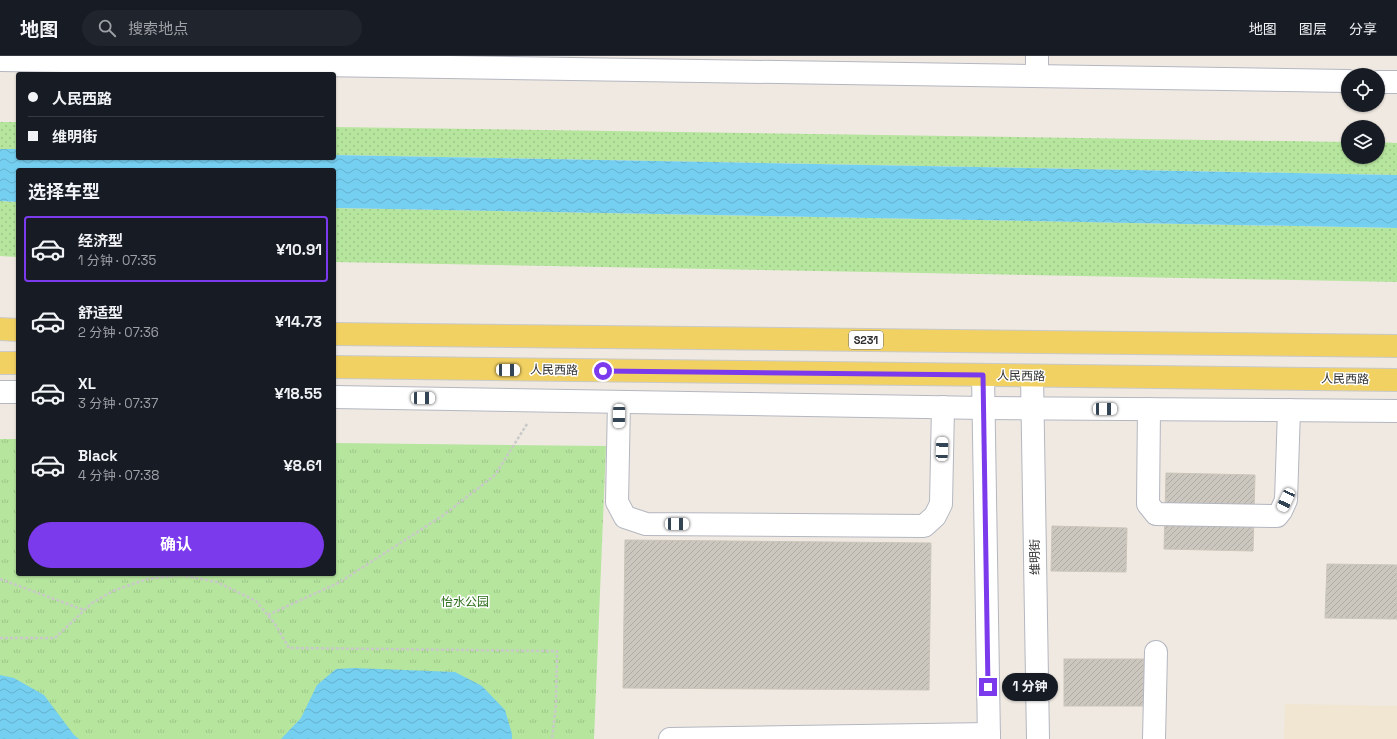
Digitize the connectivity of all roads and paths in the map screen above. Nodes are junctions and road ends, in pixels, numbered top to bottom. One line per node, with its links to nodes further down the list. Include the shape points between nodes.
1 (143, 59): 2 (street); 3 (street)
2 (0, 60)
3 (1037, 66): 4 (street)
4 (1341, 81)
5 (1385, 82): 6 (street)
6 (1397, 82)
7 (0, 329): 8 (main road)
8 (16, 330)
9 (336, 334): 10 (main road, S231)
10 (1397, 346)
11 (0, 363): 12 (main road)
12 (16, 363)
13 (336, 368): 14 (main road, 人民西路)
14 (983, 375): 15 (main road, 人民西路); 23 (street)
15 (1032, 376): 16 (main road, 人民西路); 24 (street, 维明街)
16 (1397, 380)
17 (0, 392): 18 (street)
18 (16, 392)
19 (336, 397): 20 (street)
20 (542, 400): 21 (street); 32 (path, via 495,475 445,514 340,582)
21 (619, 402): 22 (street); 22 (street, via 617,502 625,517 646,524 924,526 935,516 941,504)
22 (943, 407): 23 (street)
23 (984, 408): 24 (street); 35 (street)
24 (1033, 408): 25 (street); 38 (street, 维明街)
25 (1149, 409): 26 (street); 26 (street, via 1148,504 1156,514 1277,516 1286,500)
26 (1289, 410): 27 (street)
27 (1397, 412)
28 (172, 576): 31 (path, via 147,579 113,591)
29 (186, 576): 32 (path, via 217,582 256,601)
30 (0, 579): 31 (path)
31 (84, 610): 33 (path, via 55,638)
32 (268, 615): 36 (path, via 289,648 557,651 556,704)
33 (0, 638)
34 (1156, 652): 39 (street)
35 (989, 736): 37 (street)
36 (552, 739)
37 (670, 739)
38 (1038, 739)
39 (1154, 739)

